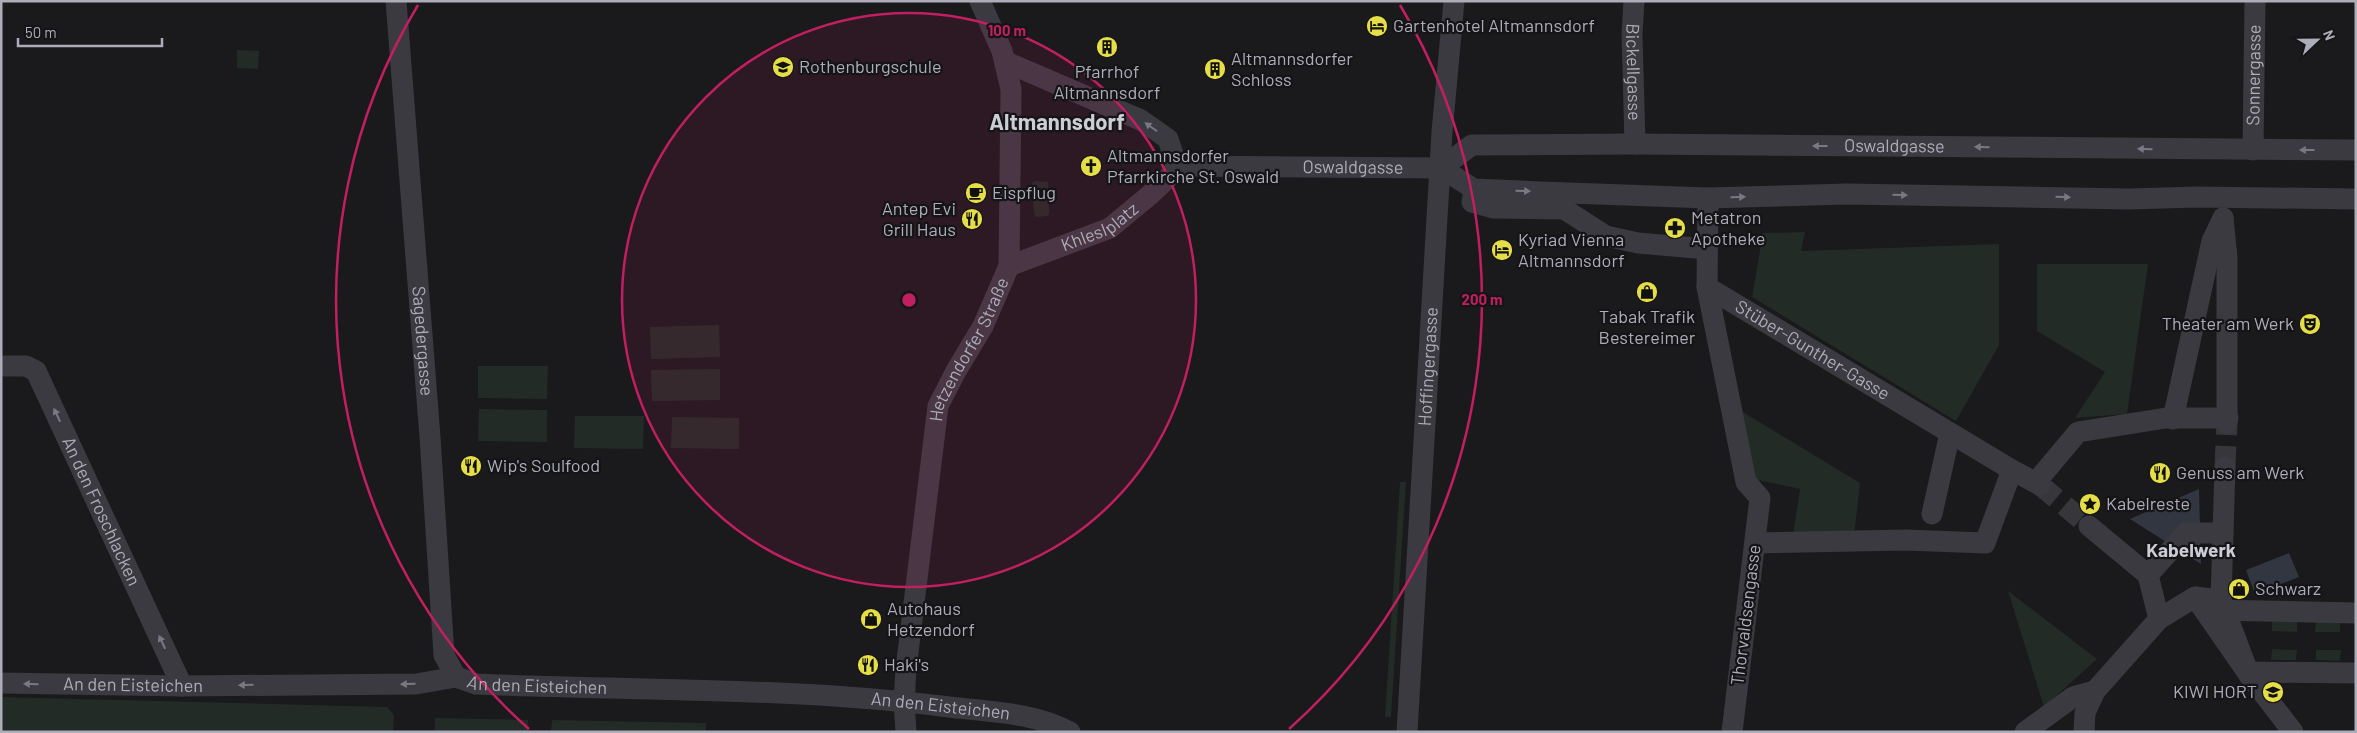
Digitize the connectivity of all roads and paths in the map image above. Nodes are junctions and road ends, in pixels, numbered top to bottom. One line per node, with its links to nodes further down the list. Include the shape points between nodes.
1 (396, 1): 33 (street, Sagedergasse, via 444,655)
2 (980, 1): 6 (street, Hetzendorfer Straße)
3 (1454, 1): 11 (street, Hoffingergasse)
4 (1634, 1): 7 (street, Bickellgasse)
5 (2255, 1): 8 (street, Sonnergasse)
6 (1006, 62): 10 (street, one-way to 6, via 1168,139 1141,120); 16 (street, Hetzendorfer Straße, via 1011,89)
7 (1636, 144): 8 (street, Oswaldgasse, one-way to 7); 11 (street, Oswaldgasse, via 1472,145)
8 (2253, 150): 9 (street, Oswaldgasse, one-way to 8)
9 (2356, 150)
10 (1177, 166): 11 (street, Oswaldgasse); 16 (street, Khleslplatz, via 1151,194 1110,228)
11 (1440, 168): 12 (street); 40 (street, Hoffingergasse)
12 (1474, 189): 13 (street, one-way to 13); 15 (street, via 1472,202 1494,208 1564,209 1606,236 1638,243)
13 (1708, 198): 14 (street, one-way to 14, via 1847,194); 15 (street)
14 (2356, 199)
15 (1707, 249): 17 (street)
16 (1009, 266): 37 (street, Hetzendorfer Straße, via 984,326 938,406)
17 (1707, 287): 20 (street, Stüber-Gunther-Gasse); 26 (street, Thorvaldsengasse, via 1746,482 1760,498)
18 (1, 366): 35 (street, An den Froschlacken, one-way to 18, via 36,370 26,366)
19 (2173, 416): 19 (street, via 2212,241 2223,218 2227,258 2228,418); 22 (street, via 2076,426 2036,483)
20 (1950, 433): 22 (street, Stüber-Gunther-Gasse); 23 (street)
21 (2225, 467): 25 (street)
22 (2012, 470): 23 (street, via 1985,543)
23 (1929, 526): 26 (street)
24 (2089, 526): 27 (street)
25 (2223, 533): 27 (street, via 2186,533); 28 (street)
26 (1755, 543): 41 (street, Thorvaldsengasse)
27 (2148, 575): 30 (street)
28 (2211, 604): 29 (street); 30 (street); 32 (street)
29 (2356, 613)
30 (2159, 618): 36 (street)
31 (2356, 672): 32 (street)
32 (2248, 674): 44 (street)
33 (456, 677): 35 (street, An den Eisteichen, one-way to 35, via 416,684); 37 (street, An den Eisteichen, via 476,684 825,695)
34 (1, 683): 35 (street, An den Eisteichen, one-way to 34)
35 (182, 686)
36 (2095, 691): 42 (street, via 2073,697); 43 (street, via 2084,713)
37 (904, 702): 38 (street, Hetzendorfer Straße); 39 (street, An den Eisteichen, via 1020,716)
38 (906, 732)
39 (1070, 732)
40 (1407, 732)
41 (1732, 732)
42 (2025, 732)
43 (2084, 732)
44 (2293, 732)

